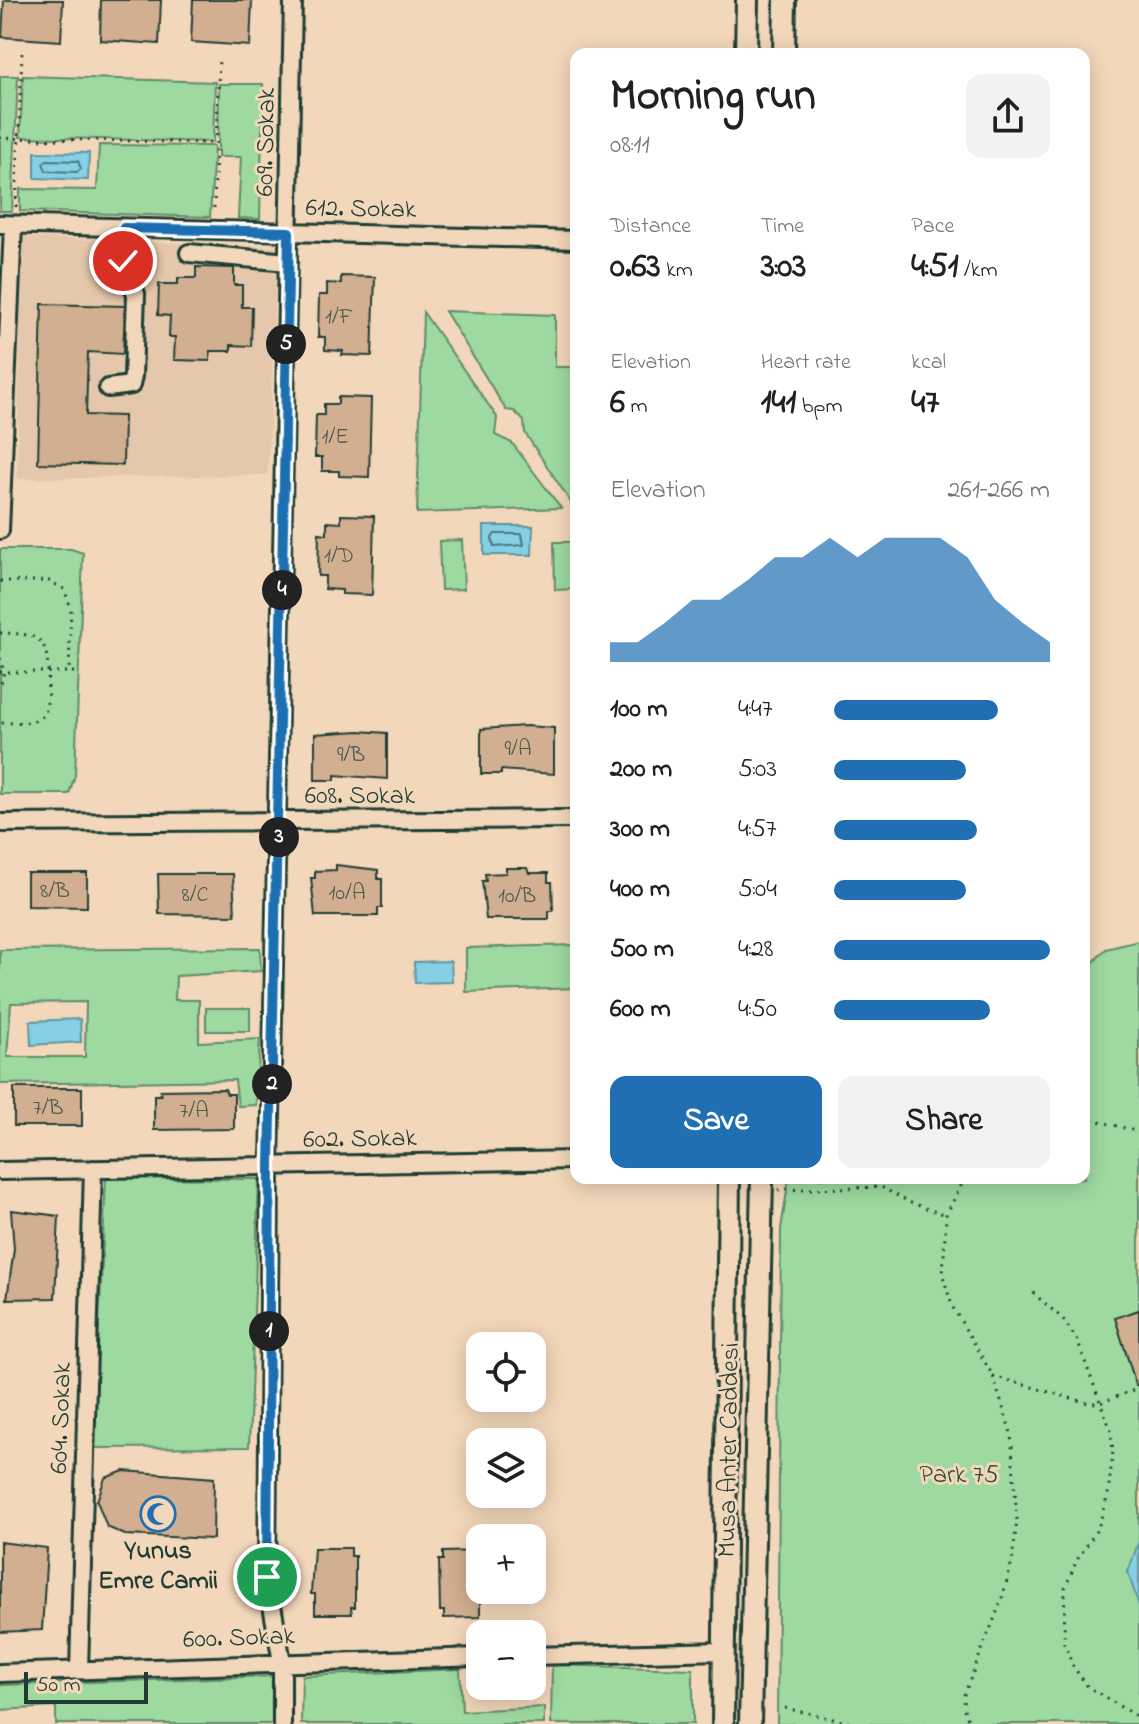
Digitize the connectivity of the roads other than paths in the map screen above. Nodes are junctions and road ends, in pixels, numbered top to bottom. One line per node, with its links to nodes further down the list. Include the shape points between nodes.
1 (293, 0): 8 (street, 609. Sokak)
2 (747, 0): 4 (main road)
3 (785, 0): 5 (main road)
4 (746, 48)
5 (784, 48)
6 (7, 224): 7 (street, 612. Sokak); 13 (street)
7 (124, 228): 8 (street, 612. Sokak); 12 (street, via 119,254 136,294 133,376 131,385)
8 (289, 232): 9 (street, 612. Sokak); 11 (street, 609. Sokak)
9 (570, 240)
10 (189, 253): 11 (street)
11 (288, 262): 15 (street, 609. Sokak)
12 (108, 388)
13 (0, 530)
14 (570, 819): 15 (street, 608. Sokak)
15 (279, 820): 16 (street, 608. Sokak); 18 (street, 609. Sokak)
16 (0, 823)
17 (570, 1160): 18 (street, 602. Sokak)
18 (270, 1165): 19 (street, 602. Sokak); 26 (street, 609. Sokak, via 267,1577)
19 (93, 1169): 20 (street, 602. Sokak); 27 (street, 604. Sokak)
20 (0, 1171)
21 (729, 1184): 23 (main road, Musa Anter Caddesi)
22 (762, 1184): 31 (main road, Musa Anter Caddesi)
23 (722, 1651): 24 (street); 30 (main road, Musa Anter Caddesi)
24 (546, 1656)
25 (466, 1657): 26 (street, 600. Sokak)
26 (282, 1662): 27 (street, 600. Sokak); 29 (street, 609. Sokak)
27 (79, 1670): 28 (street, 600. Sokak)
28 (0, 1673)
29 (282, 1724)
30 (723, 1724)
31 (750, 1724)

